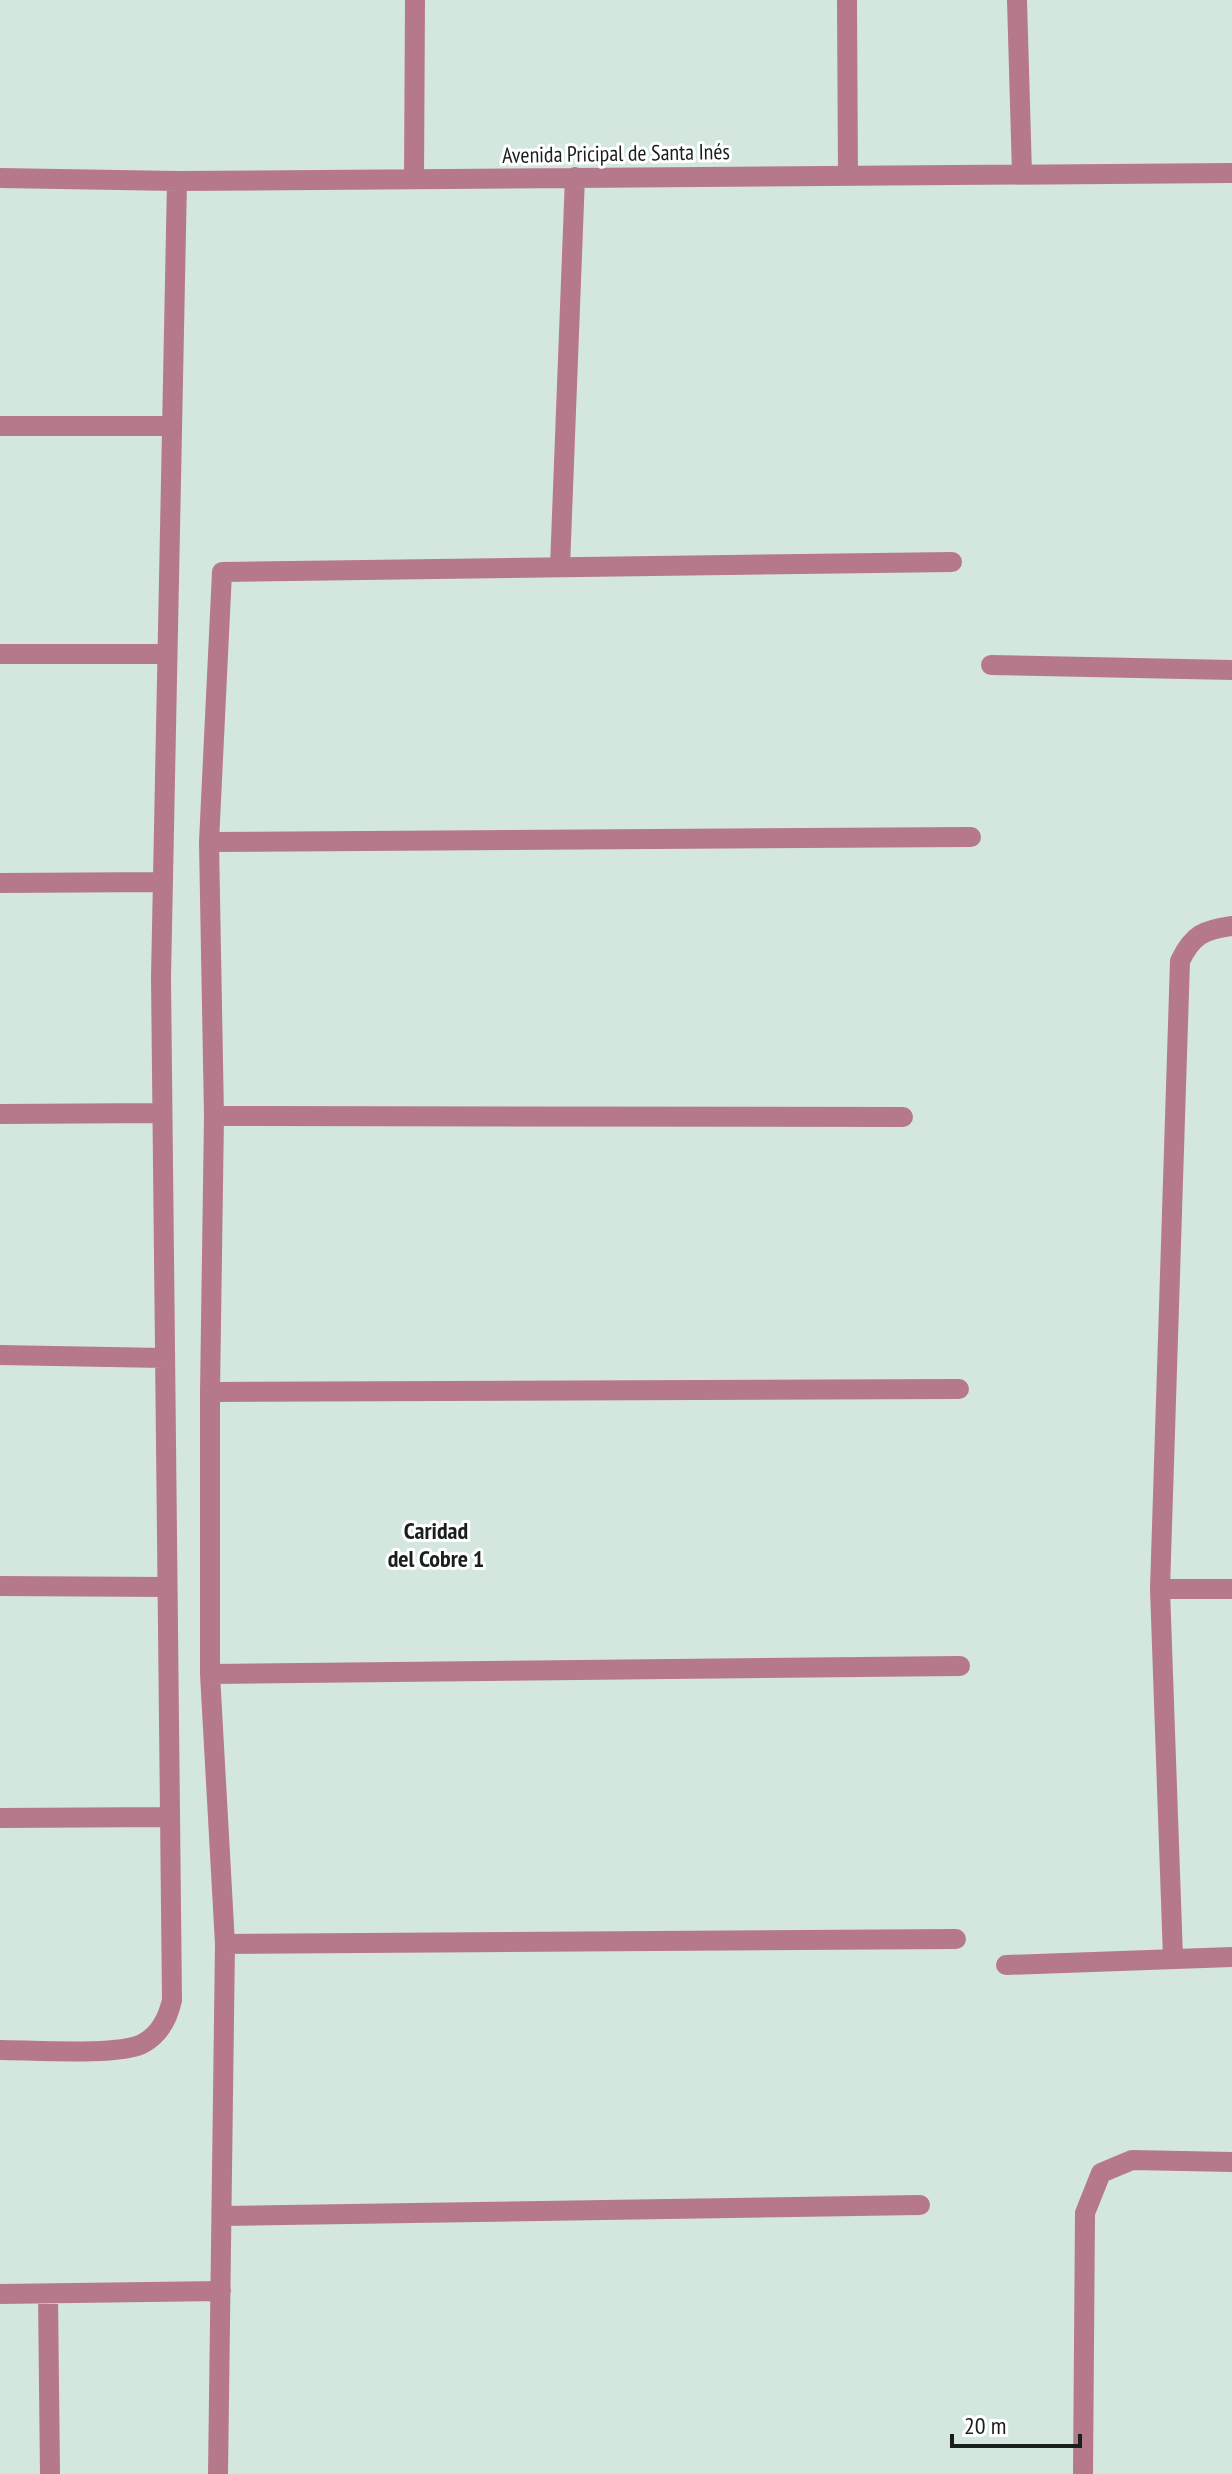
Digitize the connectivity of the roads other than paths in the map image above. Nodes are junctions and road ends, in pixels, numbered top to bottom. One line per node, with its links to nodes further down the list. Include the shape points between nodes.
1 (415, 0): 9 (street)
2 (847, 0): 6 (street)
3 (1017, 0): 5 (street)
4 (1232, 173): 5 (street, Avenida Pricipal de Santa Inés)
5 (1022, 174): 6 (street, Avenida Pricipal de Santa Inés)
6 (848, 175): 7 (street, Avenida Pricipal de Santa Inés)
7 (575, 177): 9 (street, Avenida Pricipal de Santa Inés); 14 (street)
8 (0, 178): 10 (street, Avenida Pricipal de Santa Inés)
9 (414, 179): 10 (street, Avenida Pricipal de Santa Inés)
10 (177, 181): 12 (street)
11 (0, 426): 12 (street)
12 (172, 426): 16 (street)
13 (952, 562): 14 (street)
14 (560, 567): 20 (street, via 222,572)
15 (0, 654): 16 (street)
16 (167, 654): 21 (street)
17 (991, 665): 18 (street)
18 (1232, 670)
19 (971, 837): 20 (street)
20 (209, 842): 26 (street)
21 (162, 882): 22 (street); 24 (street)
22 (0, 883)
23 (1232, 926): 34 (street, via 1209,929 1189,943 1180,961)
24 (162, 1113): 25 (street); 29 (street)
25 (0, 1114)
26 (214, 1116): 27 (street); 31 (street)
27 (903, 1117)
28 (0, 1355): 29 (street)
29 (164, 1358): 33 (street)
30 (959, 1389): 31 (street)
31 (210, 1392): 37 (street)
32 (0, 1586): 33 (street)
33 (167, 1587): 38 (street)
34 (1160, 1589): 35 (street); 43 (street)
35 (1232, 1589)
36 (960, 1666): 37 (street)
37 (210, 1674): 41 (street)
38 (169, 1817): 39 (street); 45 (street, via 172,2000 162,2026 129,2049)
39 (0, 1818)
40 (956, 1939): 41 (street)
41 (225, 1944): 48 (street)
42 (1232, 1957): 43 (street)
43 (1173, 1958): 44 (street)
44 (1006, 1965)
45 (0, 2050)
46 (1232, 2162): 54 (street, via 1132,2160 1101,2173 1085,2213)
47 (920, 2205): 48 (street)
48 (223, 2216): 49 (street)
49 (221, 2291): 51 (street); 53 (street)
50 (0, 2294): 51 (street)
51 (48, 2294): 52 (street)
52 (50, 2474)
53 (218, 2474)
54 (1083, 2474)

